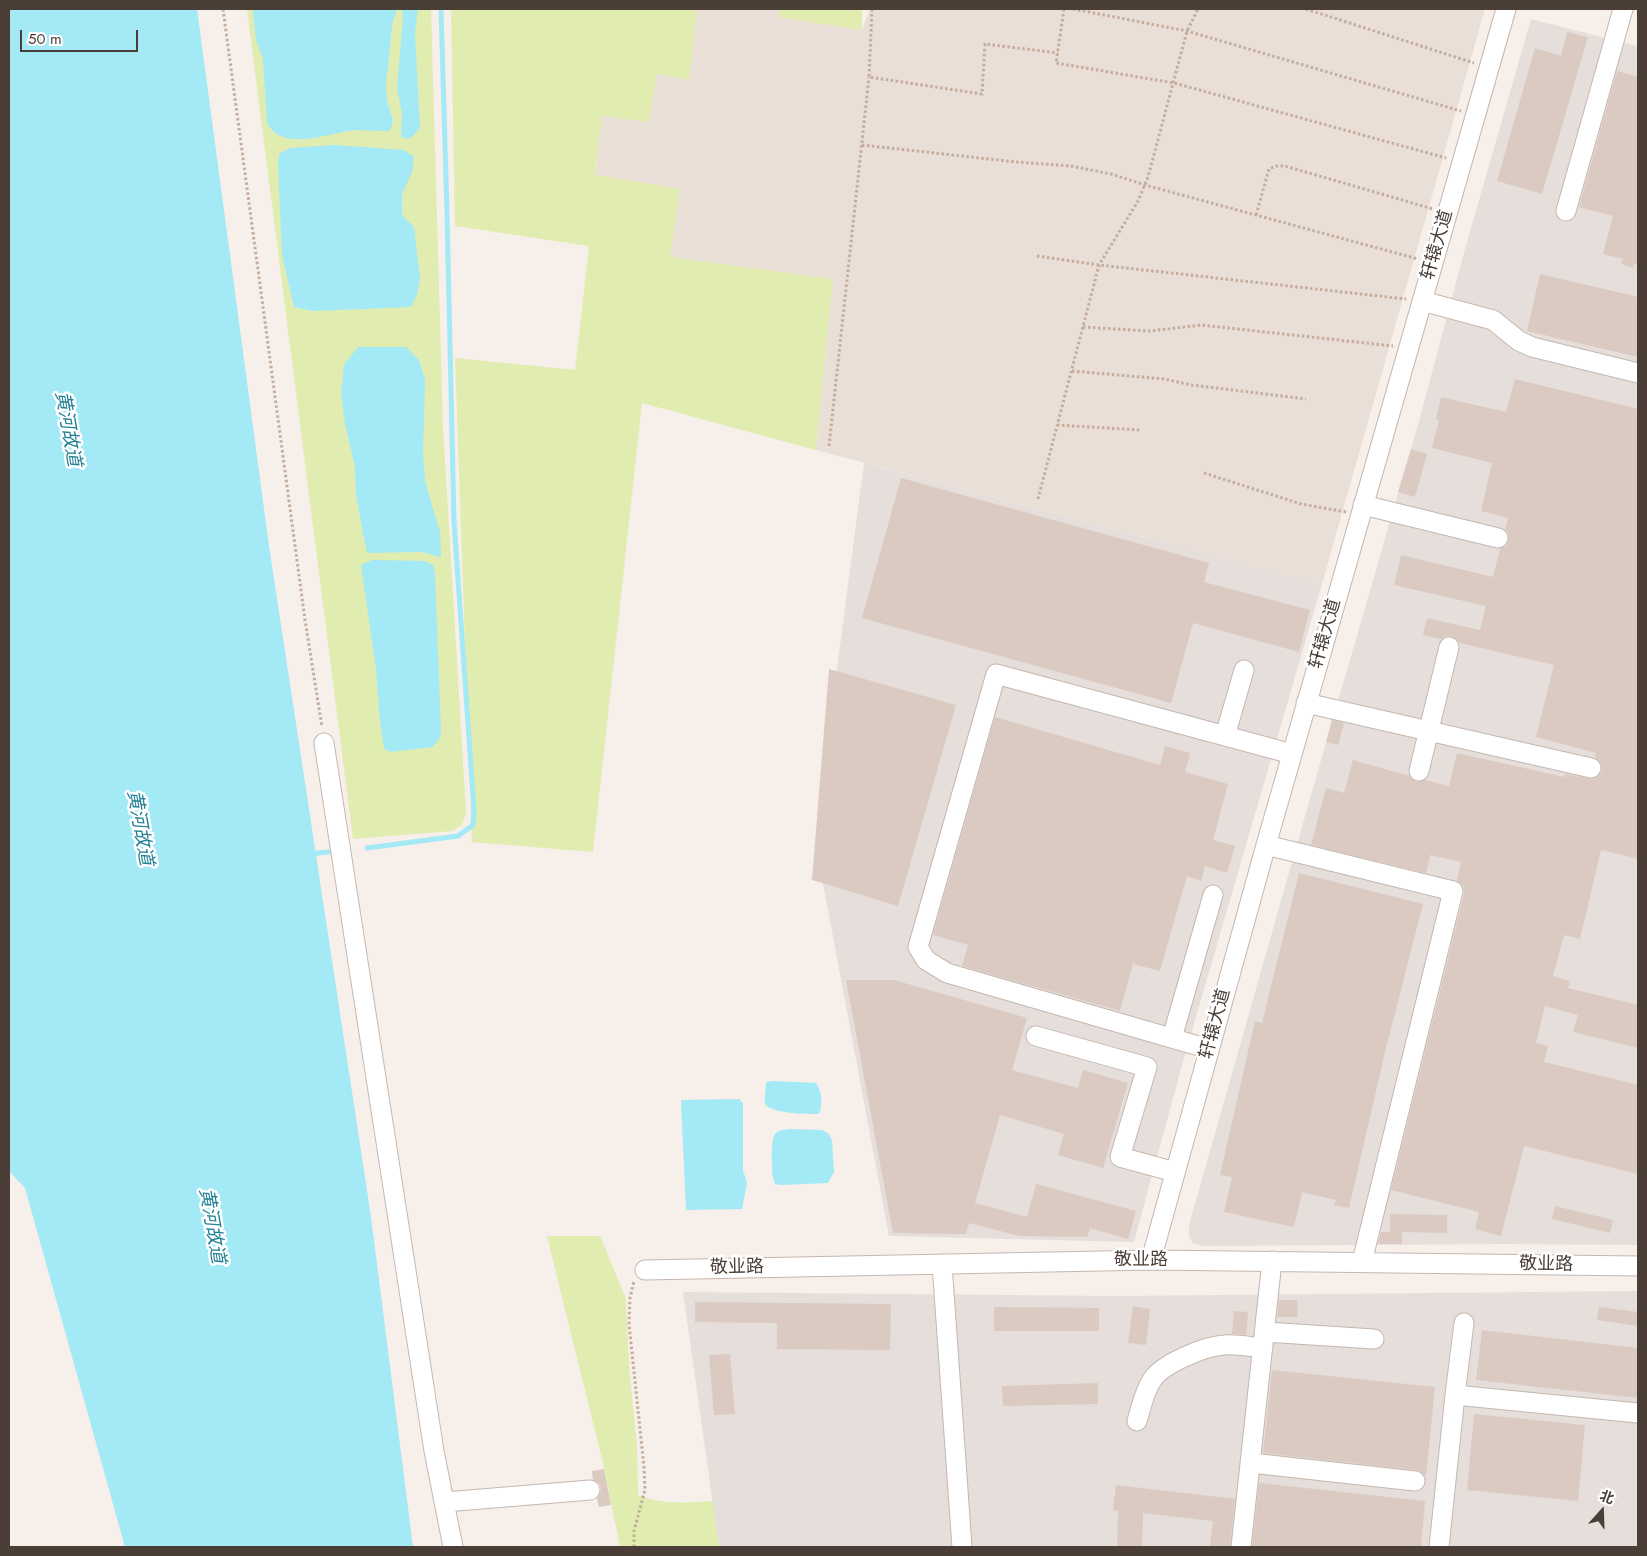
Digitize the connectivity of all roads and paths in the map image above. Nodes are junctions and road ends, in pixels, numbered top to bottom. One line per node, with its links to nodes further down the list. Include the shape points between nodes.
1 (223, 9): 42 (path, via 304,620)
2 (872, 9): 12 (path)
3 (1064, 9): 10 (path)
4 (1073, 9): 9 (path)
5 (1198, 9): 9 (path)
6 (1306, 9): 11 (path)
7 (1506, 9): 11 (street, 轩辕大道)
8 (1623, 9): 18 (street)
9 (1187, 31): 13 (path); 14 (path)
10 (1058, 53): 12 (path, via 985,44 982,94); 13 (path, via 1056,63)
11 (1489, 68): 14 (street, 轩辕大道)
12 (869, 78): 15 (path)
13 (1174, 83): 16 (path); 17 (path)
14 (1475, 115): 16 (street, 轩辕大道)
15 (862, 145): 17 (path, via 1072,166); 32 (path)
16 (1462, 162): 19 (street, 轩辕大道)
17 (1145, 185): 20 (path); 23 (path)
18 (1566, 211)
19 (1447, 213): 20 (path, via 1276,166 1269,169); 22 (street, 轩辕大道)
20 (1256, 215): 22 (path)
21 (1037, 256): 23 (path)
22 (1433, 263): 24 (street, 轩辕大道)
23 (1099, 265): 24 (path); 25 (path)
24 (1422, 301): 26 (street, 轩辕大道); 28 (street, via 1493,320 1532,347)
25 (1083, 327): 26 (path, via 1150,331 1201,325); 27 (path)
26 (1408, 348): 35 (street, 轩辕大道)
27 (1072, 371): 29 (path, via 1164,379); 30 (path)
28 (1638, 373)
29 (1306, 399)
30 (1057, 425): 31 (path); 34 (path)
31 (1141, 430)
32 (829, 446)
33 (1204, 473): 35 (path, via 1301,504)
34 (1038, 500)
35 (1362, 510): 36 (street); 39 (street, 轩辕大道)
36 (1498, 538)
37 (1449, 647): 40 (street)
38 (1244, 670): 41 (street)
39 (1306, 703): 40 (street); 43 (street, 轩辕大道)
40 (1429, 731): 44 (street); 45 (street)
41 (1225, 736): 43 (street); 49 (street, via 996,674 918,947 926,960 947,973)
42 (324, 743): 67 (street, via 434,1451)
43 (1292, 754): 46 (street, 轩辕大道)
44 (1591, 768)
45 (1420, 771)
46 (1266, 845): 50 (street, 轩辕大道); 54 (street, via 1453,891)
47 (1213, 895): 49 (street)
48 (1036, 1036): 51 (street, via 1148,1068 1120,1157)
49 (1172, 1038): 50 (street)
50 (1209, 1048): 51 (street, 轩辕大道)
51 (1175, 1172): 52 (street, 轩辕大道)
52 (1151, 1260): 53 (street, 敬业路); 55 (street, 敬业路)
53 (1272, 1261): 54 (street, 敬业路); 59 (street)
54 (1362, 1262): 56 (street, 敬业路)
55 (942, 1264): 57 (street, 敬业路); 70 (street)
56 (1638, 1266)
57 (645, 1270): 69 (path, via 634,1280 630,1298 629,1324 645,1490 634,1531)
58 (1464, 1323): 61 (street)
59 (1264, 1340): 60 (street); 63 (street, via 1225,1344 1199,1351 1161,1370 1148,1386); 64 (street)
60 (1374, 1340)
61 (1455, 1395): 62 (street); 72 (street)
62 (1638, 1413)
63 (1137, 1421)
64 (1251, 1463): 65 (street); 71 (street)
65 (1415, 1481)
66 (590, 1490): 67 (street)
67 (445, 1502): 68 (street)
68 (453, 1547)
69 (634, 1547)
70 (962, 1547)
71 (1241, 1547)
72 (1439, 1547)

